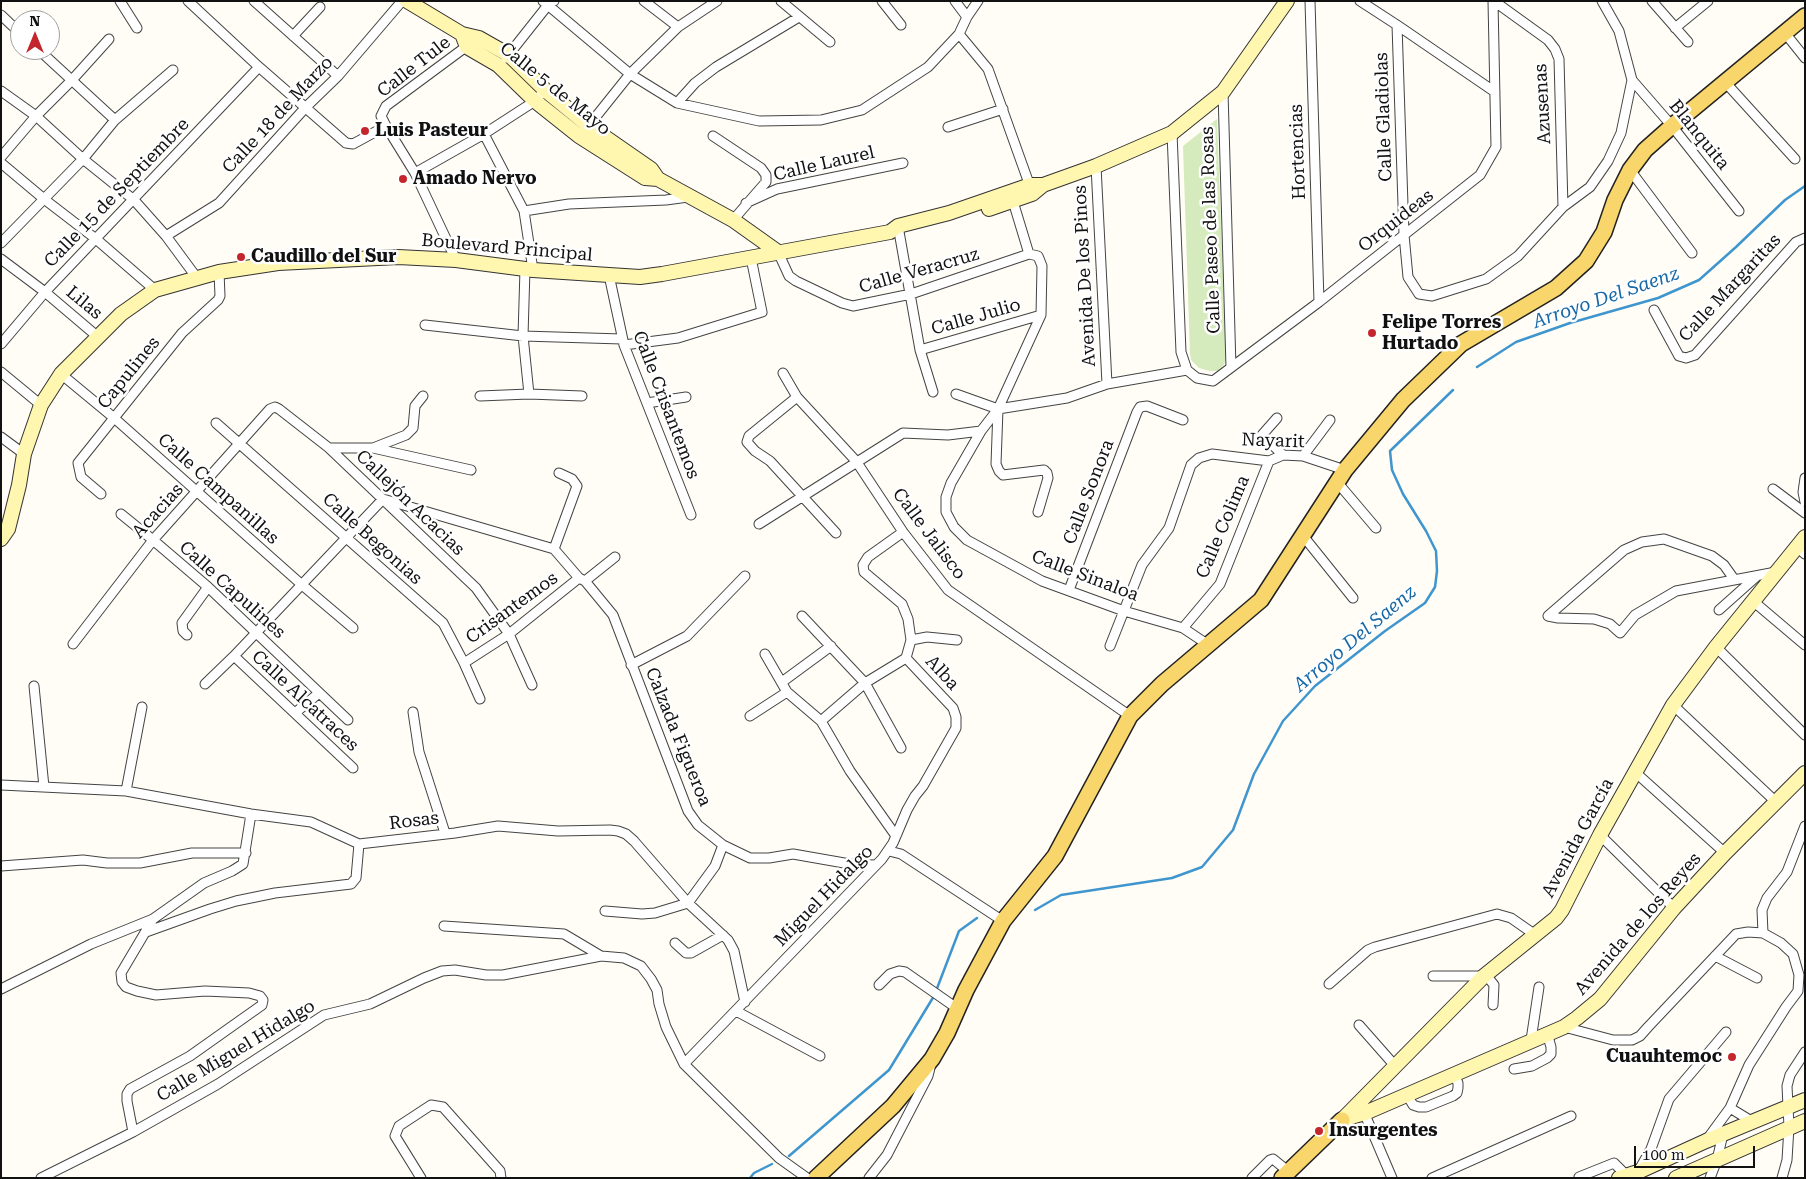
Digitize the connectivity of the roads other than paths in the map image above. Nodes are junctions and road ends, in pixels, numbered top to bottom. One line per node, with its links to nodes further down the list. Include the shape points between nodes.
1 (120, 1): 27 (street)
2 (188, 1): 40 (street)
3 (254, 1): 31 (street)
4 (402, 1): 43 (street, Calle 18 de Marzo)
5 (407, 1): 33 (street, Calle 5 de Mayo)
6 (644, 1): 26 (street)
7 (717, 1): 26 (street)
8 (781, 1): 22 (street)
9 (882, 1): 25 (street)
10 (955, 1): 23 (street)
11 (978, 1): 23 (street)
12 (1287, 1): 49 (street, Boulevard Principal)
13 (1310, 1): 101 (street, Hortencias)
14 (1360, 1): 24 (street)
15 (1493, 1): 50 (street, Orquideas); 78 (street, Azusenas, via 1548,40 1559,59)
16 (1602, 1): 45 (street, via 1619,31)
17 (1652, 1): 28 (street)
18 (1708, 1): 28 (street)
19 (548, 3): 36 (street); 42 (street)
20 (320, 7): 31 (street)
21 (1805, 16): 29 (main road)
22 (799, 17): 34 (street); 52 (street, via 716,67)
23 (967, 17): 30 (street)
24 (1397, 24): 50 (street); 83 (street, Calle Gladiolas)
25 (901, 25)
26 (678, 27): 42 (street)
27 (137, 28)
28 (1675, 28): 35 (street)
29 (1785, 33): 37 (street); 46 (main road)
30 (959, 34): 52 (street, via 928,67 862,110 820,120 759,121); 54 (street, via 988,69)
31 (293, 36): 43 (street)
32 (109, 39): 44 (street)
33 (469, 40): 36 (street, Calle 5 de Mayo); 39 (street, Calle 5 de Mayo); 57 (street, Calle Tule, via 386,106 381,116)
34 (830, 42)
35 (1688, 42)
36 (509, 55): 39 (street); 47 (street, Calle 5 de Mayo)
37 (1805, 58)
38 (50, 60): 44 (street)
39 (498, 64): 51 (street, Calle 5 de Mayo)
40 (259, 67): 53 (street); 76 (street, Calle 15 de Septiembre)
41 (173, 70): 56 (street)
42 (630, 74): 52 (street); 60 (street)
43 (338, 76): 53 (street, Calle 18 de Marzo)
44 (72, 80): 55 (street); 56 (street)
45 (1632, 80): 58 (street, Blanquita); 78 (street, via 1621,132 1608,161 1590,187)
46 (1725, 82): 58 (main road); 66 (street)
47 (545, 90): 51 (street); 60 (street, Calle 5 de Mayo)
48 (1, 91): 55 (street)
49 (1223, 92): 61 (street, Boulevard Principal); 110 (street, Calle Paseo de las Rosas)
50 (1495, 92): 83 (street, Orquideas, via 1496,147 1480,175)
51 (535, 101): 60 (street, Calle 5 de Mayo); 62 (street)
52 (677, 102)
53 (306, 107): 57 (street, via 349,145); 84 (street, Calle 18 de Marzo, via 219,203)
54 (1003, 109): 59 (street); 72 (street)
55 (36, 116): 64 (street); 65 (street)
56 (115, 120): 65 (street)
57 (386, 126): 71 (street)
58 (1672, 126): 70 (main road, via 1645,150); 80 (street, Blanquita)
59 (948, 127)
60 (584, 131): 73 (street, Calle 5 de Mayo, via 645,178 658,179)
61 (1172, 133): 69 (street, Boulevard Principal); 111 (street, Calle Paseo de las Rosas, via 1181,352)
62 (484, 134): 71 (street); 79 (street)
63 (713, 136): 77 (street, via 761,168 766,175 766,182)
64 (1, 157)
65 (83, 159): 75 (street); 76 (street)
66 (1795, 159)
67 (1, 163): 75 (street)
68 (903, 163): 77 (street, Calle Laurel, via 778,189)
69 (1096, 166): 72 (street, Boulevard Principal); 115 (street, Avenida De los Pinos)
70 (1630, 170): 89 (street); 145 (main road, via 1604,232 1586,261 1556,288 1461,344 1403,400)
71 (415, 174): 93 (street)
72 (1035, 188): 74 (street, Boulevard Principal)
73 (688, 197): 79 (street, via 569,204); 81 (street, Calle 5 de Mayo)
74 (1011, 197): 82 (street, Boulevard Principal, via 949,212); 90 (street)
75 (44, 199): 86 (street); 87 (street)
76 (134, 200): 84 (street); 86 (street, Calle 15 de Septiembre)
77 (746, 203): 81 (street, Calle Laurel)
78 (1563, 207): 83 (street, Calle Gladiolas, via 1518,256 1486,279 1432,296 1419,294 1408,277)
79 (524, 211): 94 (street)
80 (1739, 211)
81 (732, 220): 88 (street, Calle 5 de Mayo)
82 (896, 231): 88 (street, Boulevard Principal); 100 (street)
83 (1404, 235): 101 (street, Orquideas)
84 (166, 236): 97 (street)
85 (1805, 238): 102 (street, Calle Margaritas, via 1796,242 1695,355 1679,356)
86 (96, 239): 98 (street); 99 (street, Calle 15 de Septiembre)
87 (1, 243)
88 (778, 252): 91 (street, Boulevard Principal); 100 (street, Calle Veracruz, via 789,276 842,303 853,306)
89 (1692, 253)
90 (1029, 254): 100 (street, Calle Veracruz); 103 (street, via 1038,256 1042,266)
91 (751, 258): 96 (street, Boulevard Principal, via 640,277); 107 (street, via 762,312 678,338)
92 (1, 259): 99 (street, Lilas)
93 (456, 260): 94 (street, Boulevard Principal); 95 (street, Boulevard Principal, via 398,257 337,259)
94 (529, 269): 96 (street, Boulevard Principal); 106 (street)
95 (219, 272): 97 (street, Boulevard Principal); 128 (street, Capulines, via 218,300 182,333)
96 (609, 275): 107 (street, Calle Crisantemos)
97 (197, 278): 98 (street, Boulevard Principal)
98 (155, 290): 105 (street, Boulevard Principal, via 121,314)
99 (45, 292): 105 (street, Lilas); 108 (street, Calle 15 de Septiembre)
100 (911, 294): 109 (street)
101 (1319, 302): 110 (street, Orquideas)
102 (1654, 310)
103 (1041, 315): 109 (street, Calle Julio); 127 (street, Calle Sinaloa)
104 (425, 325): 106 (street)
105 (98, 336): 114 (street, Boulevard Principal)
106 (523, 336): 107 (street); 117 (street)
107 (623, 342): 124 (street, Calle Crisantemos)
108 (1, 344)
109 (920, 350): 116 (street)
110 (1231, 367): 111 (street, Orquideas, via 1213,381 1197,378)
111 (1187, 370): 115 (street)
112 (1, 372): 125 (street)
113 (783, 372): 123 (street, Calle Jalisco)
114 (61, 374): 125 (street, Boulevard Principal); 128 (street, Calle Campanillas)
115 (1107, 384): 127 (street, via 1067,398)
116 (933, 392)
117 (529, 394): 120 (street); 121 (street)
118 (956, 394): 127 (street)
119 (423, 396): 137 (street, via 415,406 413,428 406,435)
120 (480, 396)
121 (582, 396)
122 (686, 397): 124 (street)
123 (797, 397): 141 (street, Calle Jalisco); 150 (street, via 748,436 748,442 770,461)
124 (647, 403): 156 (street, Calle Crisantemos)
125 (41, 405): 138 (street, Boulevard Principal)
126 (276, 407): 135 (street, Acacias, via 270,409); 136 (street, Callejón Acacias)
127 (998, 410): 133 (street, Calle Sinaloa); 153 (street, via 996,464 999,471 1003,475 1044,470 1047,473)
128 (113, 418): 148 (street, Calle Campanillas); 149 (street, Capulines, via 78,463 81,477)
129 (1277, 418): 139 (street, via 1262,435)
130 (1183, 420): 175 (street, Calle Sonora, via 1147,406 1140,407)
131 (1330, 420): 140 (street)
132 (216, 423): 135 (street, Calle Begonias)
133 (981, 431): 141 (street, via 948,435 903,433); 175 (street, Calle Sinaloa, via 946,497 946,512 954,527 967,540 1042,581)
134 (1, 437): 138 (street)
135 (240, 444): 148 (street, Acacias); 161 (street, Calle Begonias)
136 (329, 448): 137 (street); 151 (street, Callejón Acacias)
137 (373, 448): 143 (street)
138 (24, 454): 163 (street, Boulevard Principal, via 8,529)
139 (1283, 455): 140 (street, Nayarit); 142 (street, Nayarit)
140 (1303, 456): 145 (street, Nayarit)
141 (856, 461): 150 (street); 160 (street, Calle Jalisco)
142 (1269, 461): 178 (street, Nayarit, via 1212,454 1198,458 1191,465 1169,528 1142,565); 182 (street, Calle Colima, via 1220,584)
143 (471, 470)
144 (559, 473): 166 (street, via 572,479 576,486)
145 (1341, 476): 158 (street); 162 (main road)
146 (1805, 478): 152 (street)
147 (1773, 489): 155 (street)
148 (196, 493): 164 (street, Acacias); 173 (street, Calle Campanillas)
149 (101, 494)
150 (801, 497): 157 (street); 159 (street)
151 (383, 499): 161 (street); 166 (street); 184 (street, Callejón Acacias, via 476,588)
152 (1805, 502)
153 (1038, 512)
154 (120, 514): 164 (street, Calle Capulines)
155 (1805, 514)
156 (691, 515)
157 (759, 524)
158 (1376, 528)
159 (836, 532)
160 (903, 532): 186 (street, via 863,564 864,572 902,604); 212 (street, Calle Jalisco, via 948,590)
161 (346, 537): 173 (street); 197 (street, Calle Begonias, via 443,623)
162 (1304, 537): 176 (street); 189 (main road, via 1261,600)
163 (1, 539)
164 (153, 540): 174 (street, Calle Capulines); 188 (street, Acacias)
165 (1802, 546): 168 (street, Avenida García)
166 (554, 549): 172 (street, Calzada Figueroa)
167 (614, 557): 172 (street, Crisantemos)
168 (1776, 572): 170 (street); 177 (street, Avenida García)
169 (745, 576): 198 (street, via 687,636)
170 (1757, 576): 171 (street); 179 (street)
171 (1734, 579): 171 (street, via 1712,556 1664,539 1642,542 1624,550 1548,616 1594,619 1610,624 1620,633 1636,615 1676,591)
172 (582, 580): 184 (street, Crisantemos); 198 (street, Calzada Figueroa, via 613,615)
173 (301, 584): 181 (street, Calle Campanillas); 183 (street)
174 (208, 587): 183 (street, Calle Capulines); 185 (street, via 182,623)
175 (1069, 590): 178 (street, Calle Sinaloa)
176 (1353, 598)
177 (1753, 600): 190 (street); 193 (street, Avenida García)
178 (1124, 610): 182 (street, Calle Sinaloa); 192 (street)
179 (1719, 610)
180 (802, 616): 191 (street)
181 (353, 628)
182 (1183, 628): 189 (street, Calle Sinaloa)
183 (256, 632): 195 (street); 205 (street, Calle Capulines)
184 (509, 634): 197 (street, Crisantemos); 202 (street, Callejón Acacias)
185 (187, 635)
186 (911, 640): 187 (street, via 927,636); 196 (street)
187 (957, 640)
188 (73, 644)
189 (1208, 644): 212 (main road)
190 (1805, 645)
191 (831, 646): 199 (street); 200 (street)
192 (1110, 646)
193 (1716, 646): 207 (street, Avenida García); 216 (street)
194 (764, 654): 199 (street)
195 (234, 656): 201 (street); 210 (street, Calle Alcatraces)
196 (906, 658): 200 (street, Alba); 215 (street, Alba, via 953,708)
197 (464, 663): 206 (street, Calle Begonias)
198 (631, 665): 231 (street, Calzada Figueroa, via 688,811 698,825)
199 (782, 682): 204 (street)
200 (865, 683): 214 (street, Alba); 217 (street)
201 (205, 684)
202 (532, 685)
203 (34, 686): 222 (street)
204 (786, 692): 211 (street); 214 (street)
205 (319, 693): 210 (street); 213 (street, Calle Capulines)
206 (480, 699)
207 (1673, 705): 219 (street, Avenida García); 224 (street)
208 (142, 707): 223 (street)
209 (413, 712): 227 (street, via 419,752)
210 (295, 713): 218 (street, Calle Alcatraces)
211 (750, 716)
212 (1130, 716): 241 (main road, via 1055,856)
213 (348, 720)
214 (822, 722): 229 (street, via 850,771)
215 (956, 728): 229 (street, Miguel Hidalgo, via 907,810)
216 (1805, 735)
217 (901, 748)
218 (353, 768)
219 (1635, 772): 228 (street, Avenida García); 234 (street)
220 (1805, 773): 224 (street, Avenida de los Reyes)
221 (1, 785): 222 (street)
222 (44, 787): 223 (street)
223 (126, 792): 225 (street)
224 (1776, 802): 234 (street, Avenida de los Reyes)
225 (251, 814): 230 (street, via 311,822); 233 (street)
226 (1805, 826): 244 (street, via 1787,872 1762,910)
227 (445, 833): 230 (street, Rosas); 237 (street, Rosas, via 498,826 618,831 634,841)
228 (1600, 835): 238 (street); 245 (street, Avenida García, via 1562,910)
229 (896, 836): 232 (street, Miguel Hidalgo)
230 (359, 844): 243 (street, via 356,878 351,884 236,901)
231 (723, 845): 235 (street, Calzada Figueroa, via 750,858 793,854); 237 (street, via 715,866)
232 (889, 851): 235 (street, Miguel Hidalgo); 241 (street, via 901,854)
233 (246, 853): 236 (street, via 192,853 140,863 83,860); 240 (street, via 243,864 204,884)
234 (1725, 853): 238 (street, Avenida de los Reyes)
235 (875, 865): 257 (street, Miguel Hidalgo)
236 (1, 866)
237 (688, 903): 239 (street, via 642,914); 246 (street, Rosas)
238 (1674, 908): 262 (street, Avenida de los Reyes, via 1600,999)
239 (605, 911)
240 (153, 920): 243 (street); 256 (street, via 91,944)
241 (1003, 921): 259 (main road)
242 (444, 926): 248 (street, Calle Miguel Hidalgo, via 564,934)
243 (146, 932): 283 (street, via 121,973 126,987 156,995 229,991 249,993 263,1000 262,1005 190,1056 130,1089 127,1101)
244 (1763, 933): 249 (street, via 1736,934); 277 (street, via 1793,954 1799,975 1798,991 1749,1065)
245 (1534, 934): 251 (street, Avenida García); 253 (street, via 1511,918 1497,914 1375,947)
246 (722, 935): 247 (street, via 691,953 686,953); 257 (street, Rosas, via 734,951)
247 (675, 943)
248 (601, 956): 269 (street, Calle Miguel Hidalgo, via 624,958 641,966 651,979 666,1027); 283 (street, Calle Miguel Hidalgo, via 503,975 442,971 370,1004 324,1015 218,1084)
249 (1715, 956): 252 (street); 262 (street, via 1640,1036 1632,1040 1613,1040)
250 (1433, 976): 251 (street)
251 (1484, 976): 258 (street, via 1494,986); 270 (street, Avenida García)
252 (1757, 978)
253 (1329, 984)
254 (879, 985): 259 (street, via 890,974 905,972)
255 (1539, 986): 265 (street)
256 (1, 989)
257 (745, 1002): 260 (street, Miguel Hidalgo)
258 (1493, 1005)
259 (958, 1009): 268 (main road)
260 (736, 1011): 267 (street); 269 (street, Miguel Hidalgo)
261 (1359, 1026): 270 (street)
262 (1564, 1026): 264 (street, Avenida de los Reyes)
263 (1726, 1032): 288 (street, via 1669,1099 1652,1148)
264 (1547, 1034): 265 (street, Avenida de los Reyes); 271 (street, via 1551,1054 1532,1066)
265 (1531, 1040): 272 (street, Avenida de los Reyes)
266 (1805, 1052): 275 (street, via 1788,1080)
267 (820, 1056)
268 (932, 1059): 294 (main road, via 893,1106); 295 (street, via 928,1076 887,1155)
269 (684, 1064): 293 (street, Calle Miguel Hidalgo, via 779,1158)
270 (1396, 1067): 276 (street, Avenida García)
271 (1514, 1069)
272 (1454, 1074): 273 (street, Avenida de los Reyes); 273 (street, via 1458,1088 1453,1096 1419,1107 1413,1105)
273 (1407, 1095): 276 (street, Avenida de los Reyes)
274 (1805, 1100): 275 (street)
275 (1789, 1107): 281 (street); 282 (street)
276 (1362, 1108): 279 (street, Avenida García); 297 (street)
277 (1730, 1108): 281 (street); 285 (street)
278 (1571, 1116): 298 (street)
279 (1342, 1120): 287 (main road, Avenida García)
280 (1805, 1121): 282 (street)
281 (1753, 1122): 284 (street)
282 (1789, 1127): 286 (street); 301 (street, via 1787,1160)
283 (132, 1132): 290 (street, Calle Miguel Hidalgo)
284 (1723, 1134): 285 (street); 286 (street)
285 (1706, 1141): 288 (street)
286 (1717, 1160): 299 (street); 300 (street)
287 (1286, 1175): 296 (street, via 1274,1159)
288 (1631, 1176): 289 (street, via 1614,1163)
289 (1579, 1177)
290 (42, 1178)
291 (421, 1178): 292 (street, via 395,1136 399,1126 431,1105 443,1107 500,1171)
292 (501, 1178)
293 (807, 1178)
294 (816, 1178)
295 (869, 1178)
296 (1252, 1178)
297 (1392, 1178)
298 (1432, 1178)
299 (1676, 1178)
300 (1710, 1178)
301 (1782, 1178)

